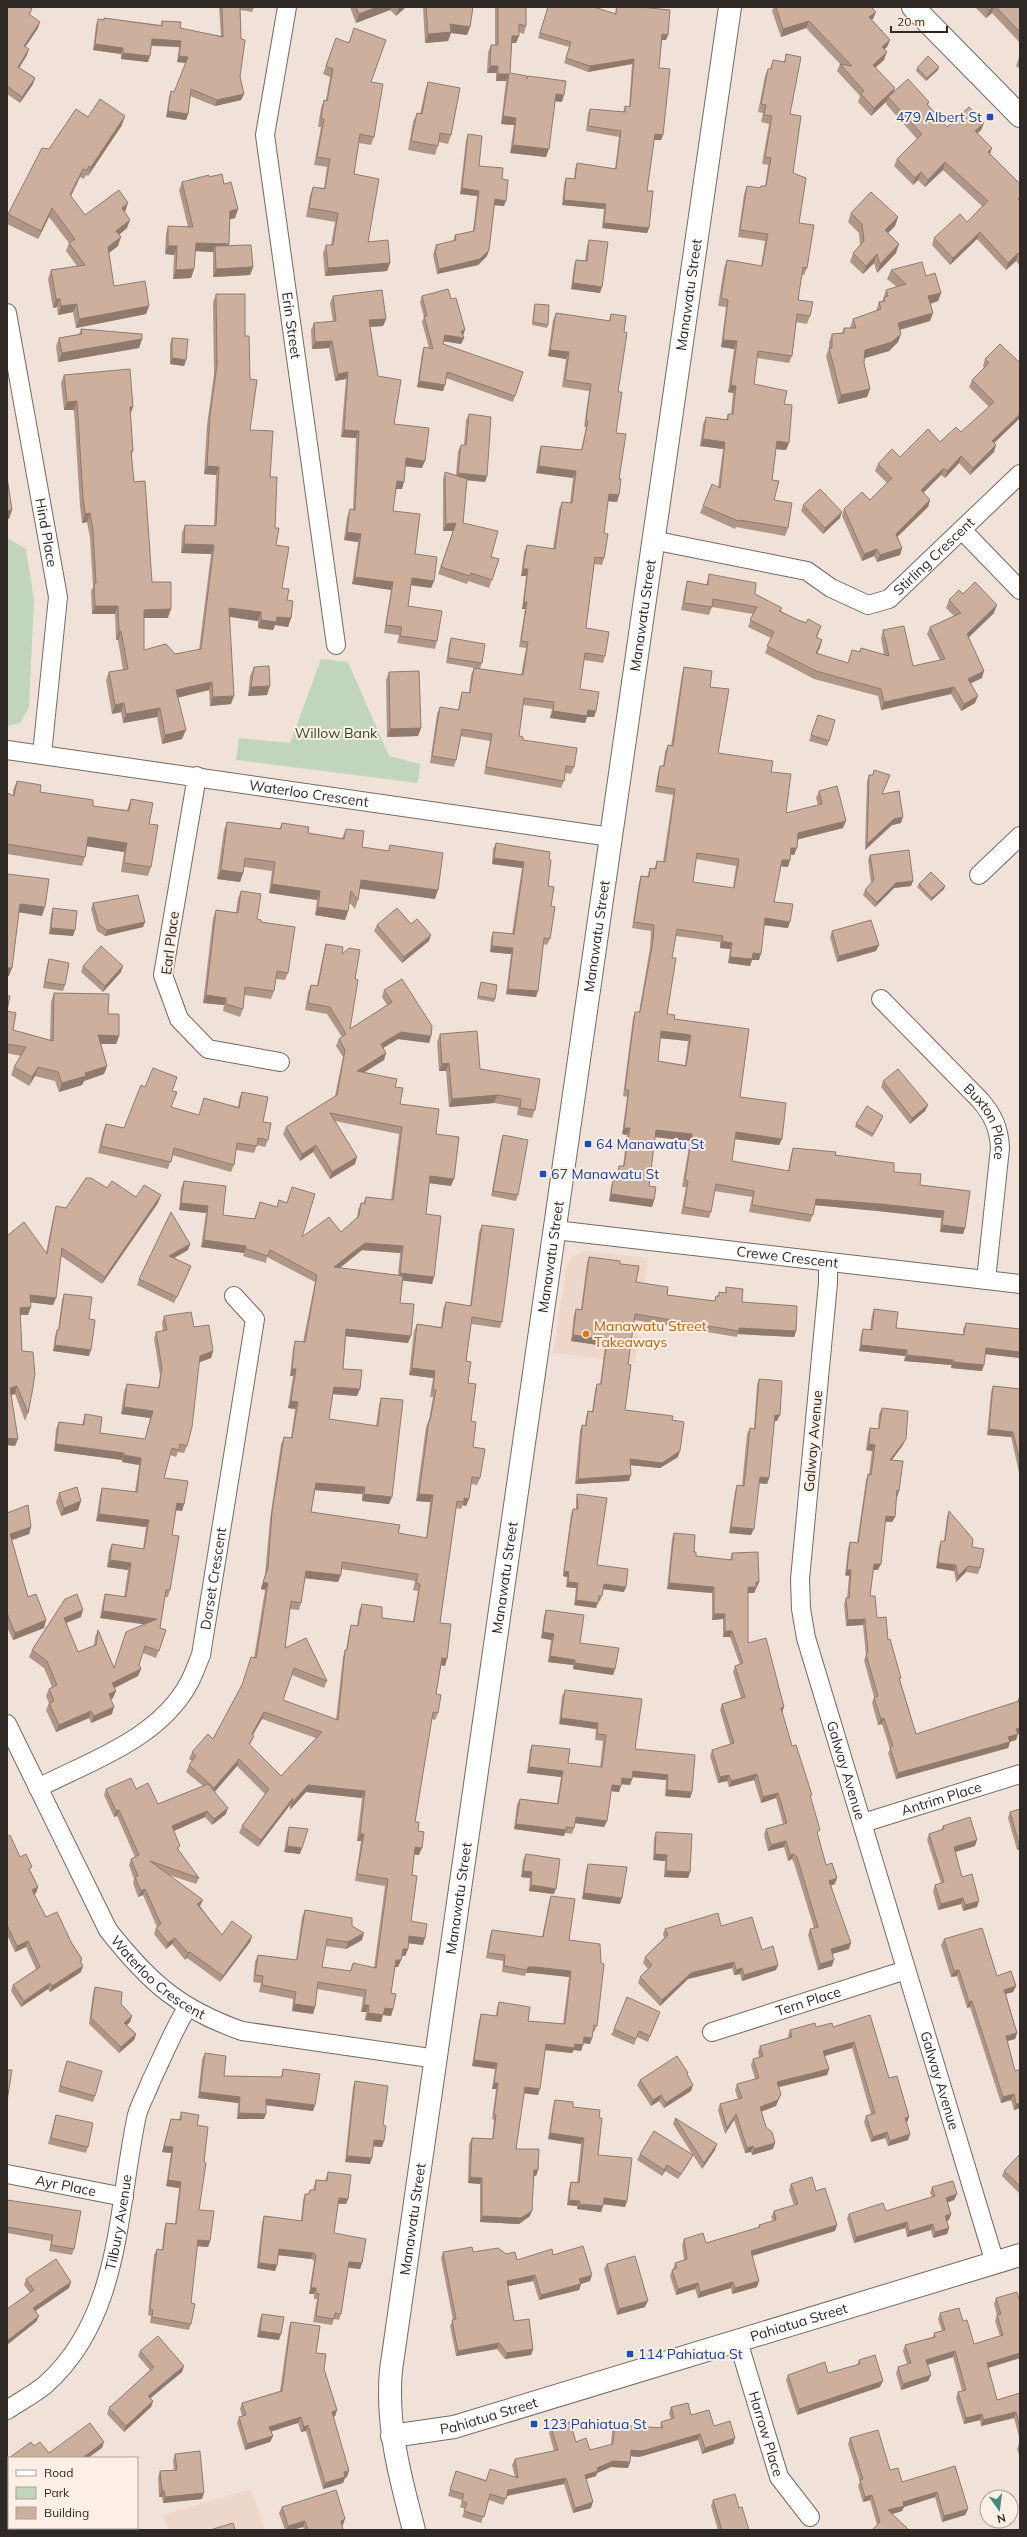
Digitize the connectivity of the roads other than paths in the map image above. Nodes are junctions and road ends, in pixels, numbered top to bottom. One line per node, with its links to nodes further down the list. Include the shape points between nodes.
1 (287, 7): 10 (street, Erin Street, via 265,135)
2 (730, 7): 8 (street, Manawatu Street)
3 (913, 7): 4 (street)
4 (1020, 116)
5 (7, 313): 12 (street, Hind Place, via 58,597)
6 (1020, 474): 7 (street, Stirling Crescent)
7 (962, 530): 8 (street, Stirling Crescent, via 889,599 868,605 832,588 806,571); 9 (street)
8 (652, 540): 15 (street, Manawatu Street)
9 (1020, 590)
10 (336, 644)
11 (7, 750): 12 (street, Waterloo Crescent)
12 (42, 754): 13 (street, Waterloo Crescent)
13 (197, 776): 15 (street, Waterloo Crescent); 18 (street, Earl Place, via 163,975 179,1019 208,1048)
14 (1020, 836): 16 (street)
15 (611, 837): 19 (street, Manawatu Street)
16 (979, 875)
17 (882, 1000): 21 (street, Buxton Place, via 980,1100 990,1111 997,1126 1000,1148)
18 (280, 1062)
19 (555, 1230): 20 (street, Crewe Crescent); 31 (street, Manawatu Street)
20 (828, 1264): 21 (street, Crewe Crescent); 27 (street, Galway Avenue, via 800,1579 801,1609 806,1638)
21 (986, 1280): 22 (street, Crewe Crescent)
22 (1020, 1284)
23 (234, 1296): 26 (street, Dorset Crescent, via 255,1319 200,1655 189,1684 169,1710 143,1732 118,1749)
24 (7, 1724): 26 (street, Waterloo Crescent)
25 (1020, 1774): 27 (street, Antrim Place)
26 (38, 1788): 29 (street, Waterloo Crescent, via 108,1930 130,1959 159,1987)
27 (863, 1823): 28 (street, Galway Avenue)
28 (906, 1970): 30 (street, Tern Place); 35 (street, Galway Avenue)
29 (187, 2008): 31 (street, Waterloo Crescent, via 242,2030); 33 (street, Tilbury Avenue, via 177,2024 137,2113)
30 (712, 2032)
31 (437, 2059): 38 (street, Manawatu Street, via 392,2370 389,2397)
32 (7, 2174): 33 (street, Ayr Place)
33 (124, 2197): 37 (street, Tilbury Avenue, via 105,2288 94,2320 74,2354 45,2385)
34 (1020, 2256): 35 (street, Pahiatua Street)
35 (995, 2263): 36 (street, Pahiatua Street)
36 (738, 2341): 38 (street, Pahiatua Street, via 454,2427); 39 (street, Harrow Place, via 779,2477)
37 (7, 2410)
38 (392, 2436): 40 (street, Manawatu Street, via 396,2462)
39 (810, 2517)
40 (414, 2530)

